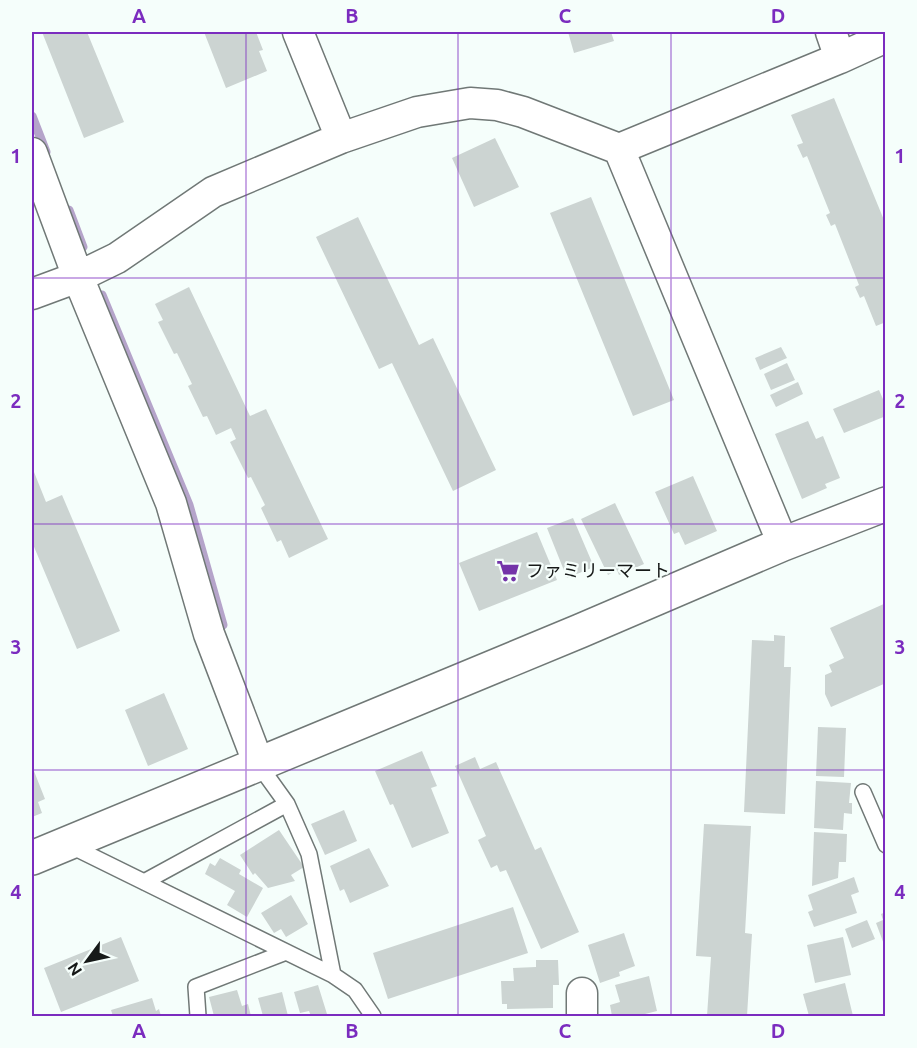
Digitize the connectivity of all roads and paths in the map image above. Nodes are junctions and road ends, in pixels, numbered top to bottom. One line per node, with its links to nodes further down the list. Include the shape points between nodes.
1 (298, 32): 4 (street)
2 (885, 37): 3 (street)
3 (836, 45): 5 (street)
4 (341, 138): 5 (street, via 417,112 470,103 524,112); 7 (street, via 213,192 117,258)
5 (619, 149): 10 (street)
6 (32, 153): 7 (street)
7 (78, 276): 8 (street); 11 (street, via 171,503 209,634)
8 (32, 294)
9 (885, 504): 10 (street)
10 (783, 544): 11 (street)
11 (259, 765): 13 (lane); 14 (street)
12 (863, 792): 15 (lane)
13 (287, 804): 17 (lane); 19 (lane, via 309,854)
14 (67, 844): 16 (street); 17 (lane)
15 (885, 845)
16 (32, 858)
17 (144, 882): 18 (lane)
18 (286, 952): 19 (lane); 20 (lane, via 196,987)
19 (333, 975): 21 (lane, via 355,990)
20 (198, 1017)
21 (373, 1017)

